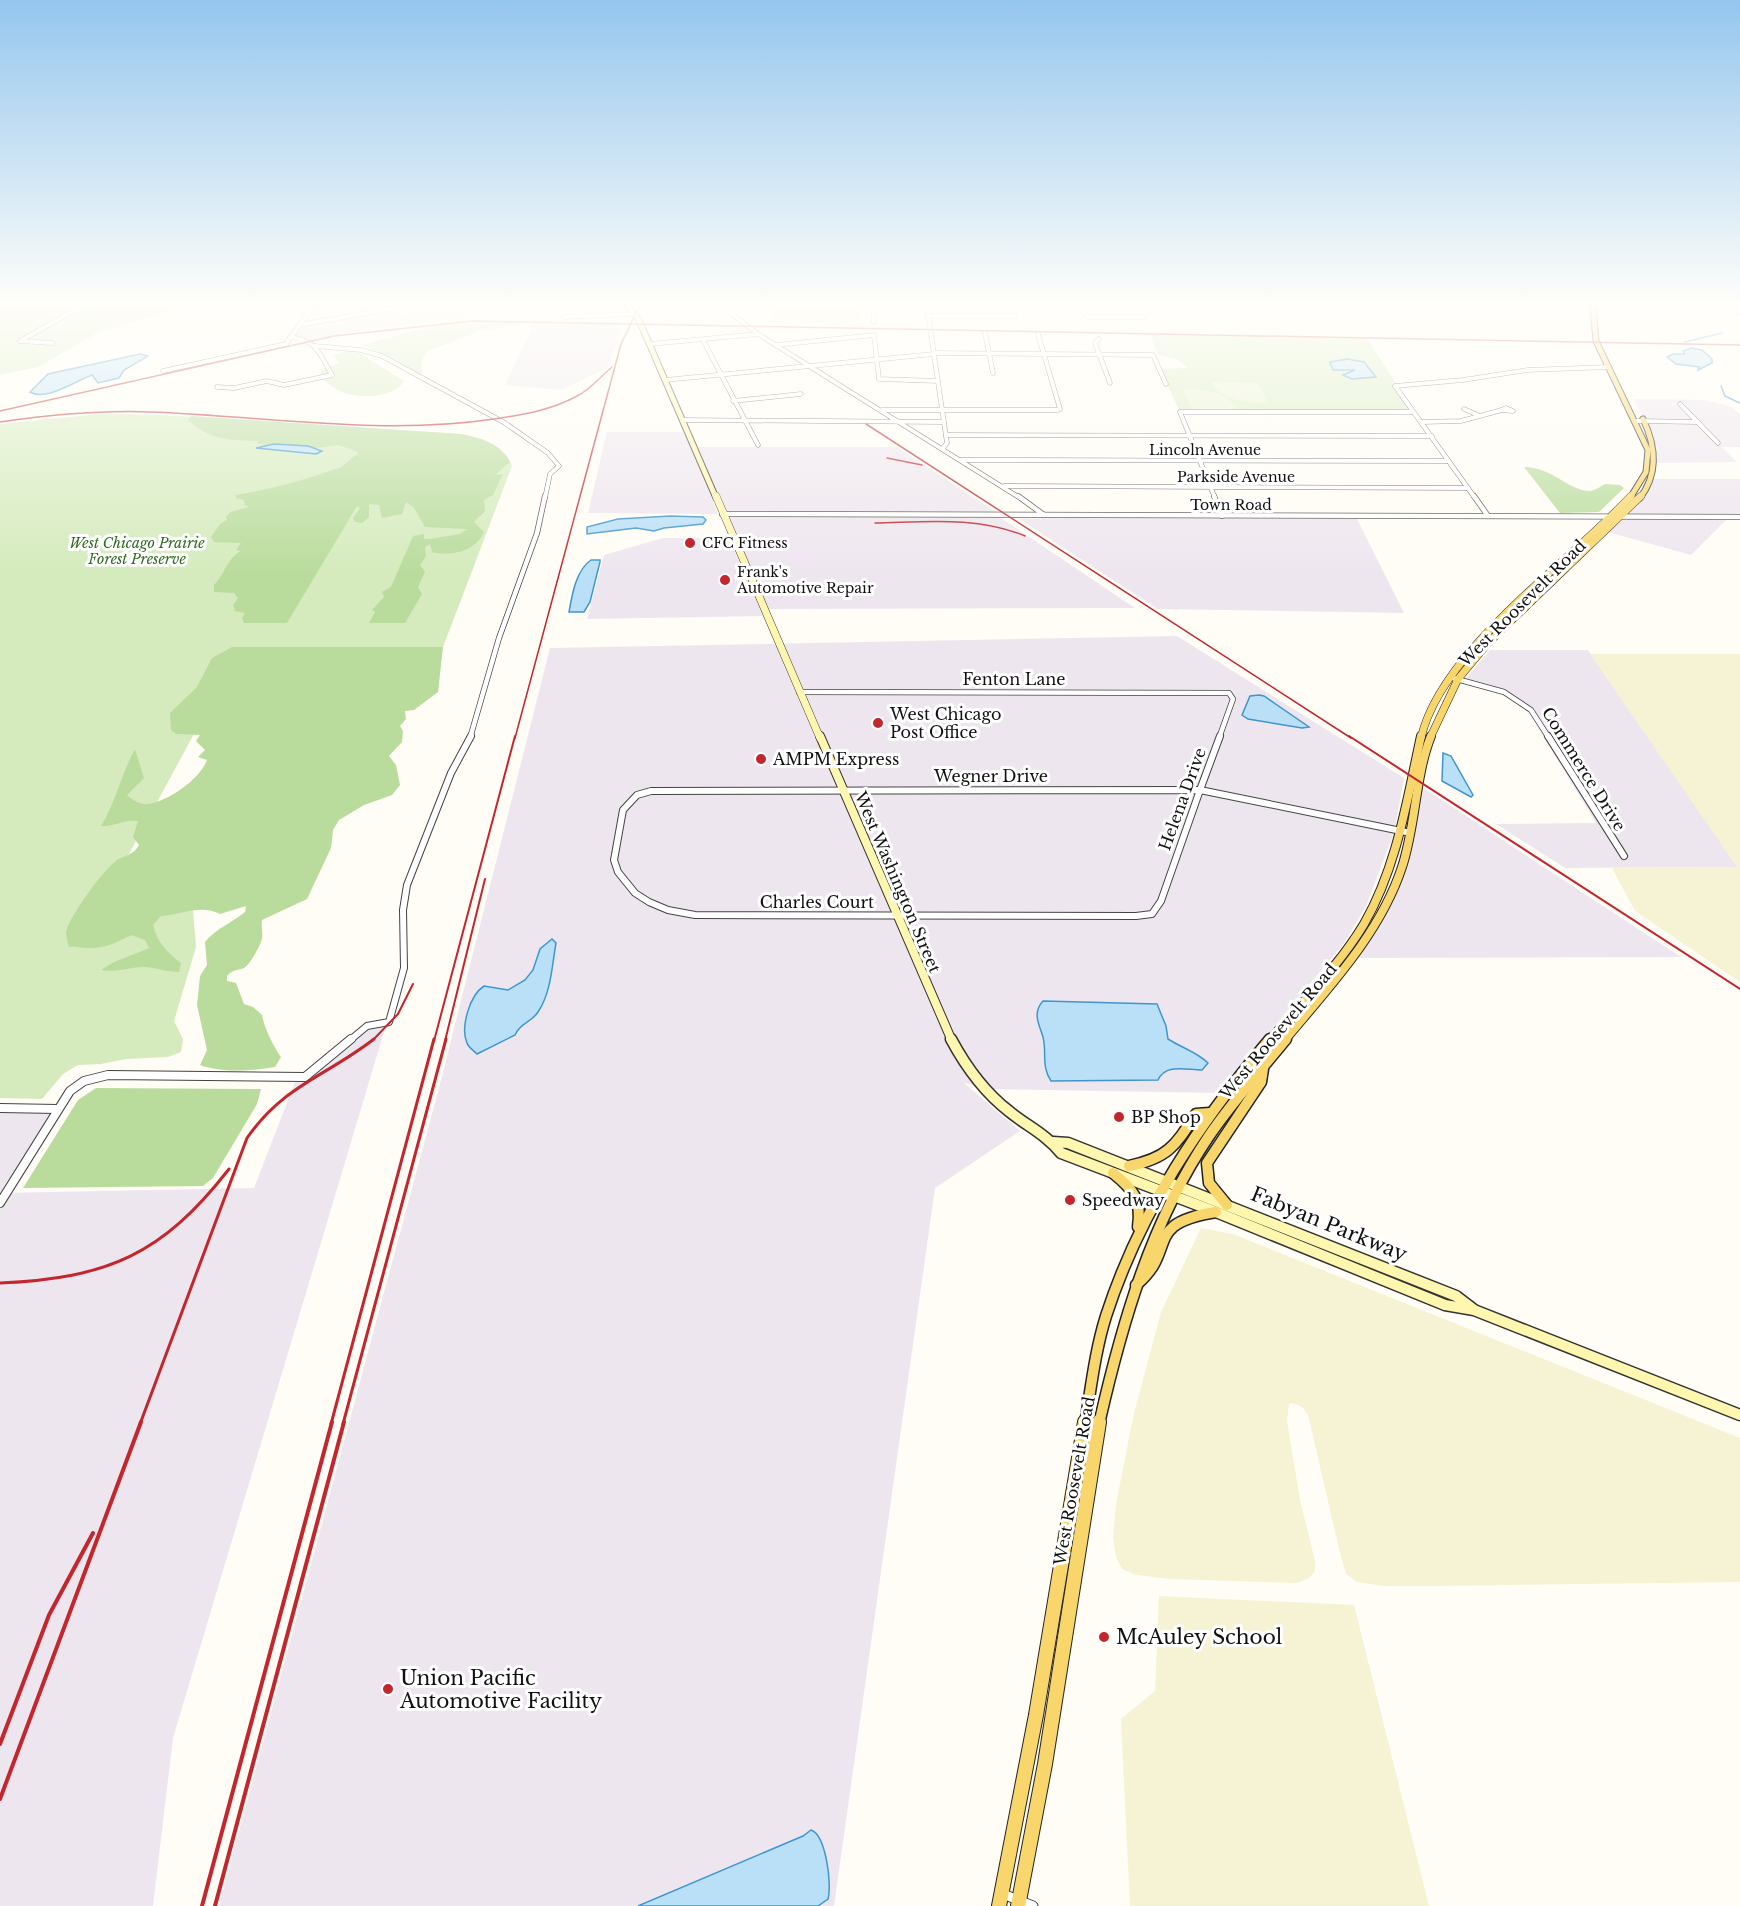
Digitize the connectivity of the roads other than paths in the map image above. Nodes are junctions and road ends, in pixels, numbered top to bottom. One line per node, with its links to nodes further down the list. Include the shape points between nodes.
1 (455, 396): 57 (street, via 522,433 547,451 559,466 550,474 537,533 499,638 468,745 451,773 407,885 403,910 404,968 389,1022 363,1029 304,1077 97,1076 77,1085)
2 (672, 396): 19 (main road, West Washington Street)
3 (730, 396): 11 (street)
4 (782, 396): 11 (street)
5 (857, 396): 15 (street)
6 (940, 396): 16 (street)
7 (1056, 396): 16 (street, via 1058,410)
8 (1400, 396): 17 (street)
9 (1626, 396): 22 (main road, West Roosevelt Road)
10 (1628, 396): 22 (main road, West Roosevelt Road)
11 (733, 401): 20 (street)
12 (1680, 404): 25 (street)
13 (1464, 409): 18 (street)
14 (1502, 410): 18 (street)
15 (881, 411): 16 (street); 21 (street)
16 (942, 411): 23 (street)
17 (1413, 412): 24 (street); 27 (street, via 1180,411)
18 (1478, 415): 24 (street, via 1456,422)
19 (682, 420): 20 (street); 38 (main road, West Washington Street)
20 (743, 421): 21 (street); 30 (street)
21 (899, 421): 23 (street); 31 (street)
22 (1641, 421): 25 (street); 42 (main road, West Roosevelt Road, via 1648,448 1647,469)
23 (944, 422): 26 (street)
24 (1422, 422): 28 (street)
25 (1697, 422): 29 (street)
26 (946, 435): 27 (street); 31 (street, via 947,446)
27 (1189, 435): 28 (street); 33 (street)
28 (1432, 436): 34 (street)
29 (1718, 443)
30 (759, 445)
31 (943, 448): 32 (street)
32 (961, 460): 33 (street, Lincoln Avenue); 35 (street)
33 (1199, 460): 34 (street, Lincoln Avenue); 36 (street)
34 (1449, 461): 37 (street)
35 (1004, 486): 36 (street, Parkside Avenue); 39 (street)
36 (1210, 487): 37 (street, Parkside Avenue); 40 (street)
37 (1468, 488): 41 (street)
38 (722, 514): 39 (street, Town Road); 45 (main road, West Washington Street)
39 (1044, 515): 40 (street, Town Road)
40 (1222, 516): 41 (street, Town Road)
41 (1488, 516): 42 (street, Town Road)
42 (1616, 516): 43 (street, Town Road); 44 (main road, West Roosevelt Road)
43 (1740, 517)
44 (1454, 678): 49 (main road, West Roosevelt Road, via 1433,705 1420,737); 50 (main road, West Roosevelt Road, via 1426,750); 51 (street, Commerce Drive, via 1504,692 1531,710)
45 (800, 692): 46 (street, Fenton Lane); 47 (main road, West Washington Street)
46 (1229, 693): 48 (street, Helena Drive, via 1233,699)
47 (842, 790): 48 (street, Wegner Drive); 52 (street, Wegner Drive, via 651,791 637,795 623,810); 54 (main road, West Washington Street)
48 (1200, 790): 49 (street, Wegner Drive); 53 (street, Helena Drive, via 1161,901)
49 (1401, 831): 50 (street, Wegner Drive); 58 (main road, West Roosevelt Road, via 1380,890 1350,944)
50 (1412, 833): 55 (main road, West Roosevelt Road, via 1402,868 1377,922 1352,959)
51 (1624, 856)
52 (614, 860): 54 (street, Charles Court, via 621,878 635,892 668,910 695,915)
53 (1152, 914): 54 (street, Charles Court)
54 (896, 915): 59 (main road, West Washington Street, via 966,1067 989,1094)
55 (1263, 1067): 63 (main road, West Roosevelt Road, via 1208,1138); 65 (main road, via 1261,1082 1207,1163 1209,1183)
56 (0, 1108): 57 (street)
57 (58, 1109): 64 (street)
58 (1210, 1113): 60 (main road, via 1196,1114 1168,1154); 62 (main road, West Roosevelt Road)
59 (1053, 1142): 60 (main road, West Washington Street, via 1068,1143); 61 (main road, West Washington Street, via 1061,1153)
60 (1129, 1166): 62 (main road, West Washington Street)
61 (1113, 1173): 62 (main road, West Washington Street); 67 (main road, via 1139,1200 1142,1209)
62 (1163, 1186): 63 (main road, West Washington Street); 67 (main road, West Roosevelt Road)
63 (1177, 1191): 65 (main road, Fabyan Parkway); 66 (main road, Fabyan Parkway); 68 (main road, West Roosevelt Road)
64 (0, 1203)
65 (1227, 1205): 69 (main road, Fabyan Parkway, via 1456,1296)
66 (1216, 1212): 68 (main road, via 1189,1215 1171,1225 1148,1278); 69 (main road, Fabyan Parkway, via 1445,1305)
67 (1136, 1239): 71 (main road, West Roosevelt Road, via 1106,1317 1091,1382 1036,1715)
68 (1136, 1285): 72 (main road, West Roosevelt Road, via 1095,1441 1045,1764)
69 (1474, 1310): 70 (main road, Fabyan Parkway)
70 (1740, 1416)
71 (1000, 1900): 72 (street)
72 (1018, 1903): 73 (street)
73 (1033, 1906)

